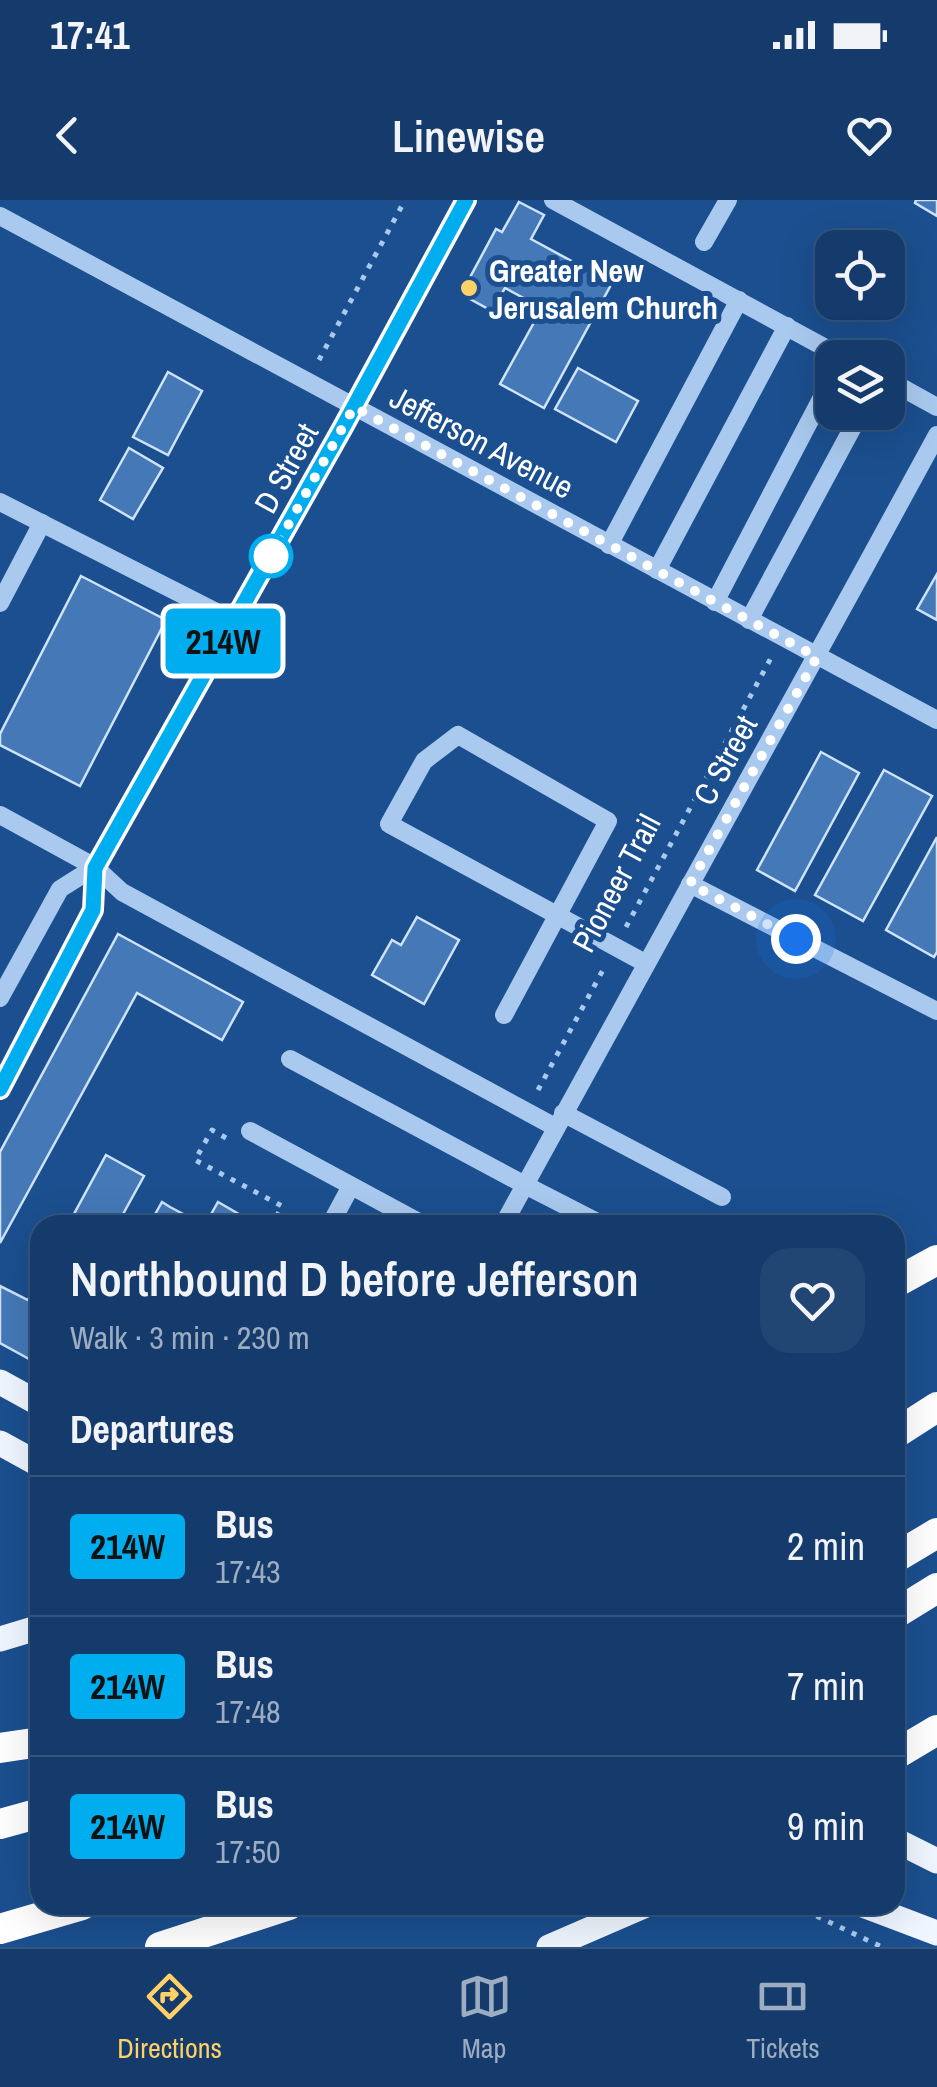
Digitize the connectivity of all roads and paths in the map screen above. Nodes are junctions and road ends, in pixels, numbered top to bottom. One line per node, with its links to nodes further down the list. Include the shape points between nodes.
1 (405, 200): 10 (path)
2 (466, 200): 12 (street, D Street)
3 (553, 200): 7 (street)
4 (728, 200): 6 (street)
5 (0, 216): 10 (street, Jefferson Avenue)
6 (704, 242)
7 (738, 300): 8 (street); 19 (street)
8 (786, 326): 9 (street); 20 (street)
9 (815, 342)
10 (307, 382): 12 (street, Jefferson Avenue)
11 (905, 389): 13 (street)
12 (354, 407): 19 (street, Jefferson Avenue); 24 (street, D Street)
13 (937, 407)
14 (815, 411): 21 (street)
15 (851, 430): 23 (street)
16 (937, 435): 26 (street, C Street)
17 (0, 502): 18 (street)
18 (42, 523): 22 (street); 24 (street)
19 (608, 544): 20 (street, Jefferson Avenue)
20 (657, 570): 21 (street, Jefferson Avenue)
21 (715, 602): 23 (street, Jefferson Avenue)
22 (0, 603)
23 (749, 620): 26 (street, Jefferson Avenue)
24 (234, 622): 29 (street, D Street)
25 (772, 656): 32 (path, Pioneer Trail)
26 (817, 657): 27 (street, Jefferson Avenue); 30 (street, C Street)
27 (937, 720)
28 (0, 815): 29 (street)
29 (95, 868): 34 (street, D Street, via 60,889); 38 (street, D Street, via 93,910); 39 (street, via 122,892)
30 (690, 884): 33 (street, C Street); 35 (street)
31 (556, 916): 31 (street, via 389,824 424,761 458,735 608,820); 32 (street); 36 (street)
32 (615, 946): 33 (street); 39 (path, Pioneer Trail)
33 (645, 963): 40 (street, C Street)
34 (0, 998)
35 (937, 1011)
36 (504, 1015)
37 (290, 1058): 43 (street)
38 (0, 1089)
39 (525, 1110): 40 (street)
40 (556, 1126): 43 (street); 44 (street)
41 (244, 1138): 42 (street); 45 (path, via 212,1130 195,1160 282,1206)
42 (351, 1186): 46 (street); 47 (street)
43 (525, 1186): 48 (street); 49 (street)
44 (722, 1197)
45 (277, 1215)
46 (335, 1215)
47 (405, 1215)
48 (509, 1215)
49 (580, 1215)
50 (937, 1260): 51 (highway)
51 (905, 1278)
52 (0, 1382): 53 (main road)
53 (30, 1398)
54 (937, 1408): 55 (highway)
55 (905, 1428)
56 (0, 1444): 57 (main road)
57 (30, 1460)
58 (937, 1534): 59 (highway)
59 (905, 1552)
60 (937, 1588): 61 (highway)
61 (905, 1608)
62 (30, 1629): 63 (main road)
63 (0, 1639)
64 (937, 1730): 67 (highway)
65 (30, 1744): 66 (highway)
66 (0, 1748)
67 (905, 1750)
68 (30, 1816): 69 (highway)
69 (0, 1824)
70 (905, 1845): 71 (main road)
71 (937, 1861)
72 (46, 1915): 77 (highway)
73 (258, 1915): 79 (highway)
74 (623, 1915): 80 (main road)
75 (814, 1915): 81 (path)
76 (890, 1915): 78 (main road)
77 (0, 1928)
78 (937, 1933)
79 (160, 1947)
80 (549, 1947)
81 (882, 1947)

